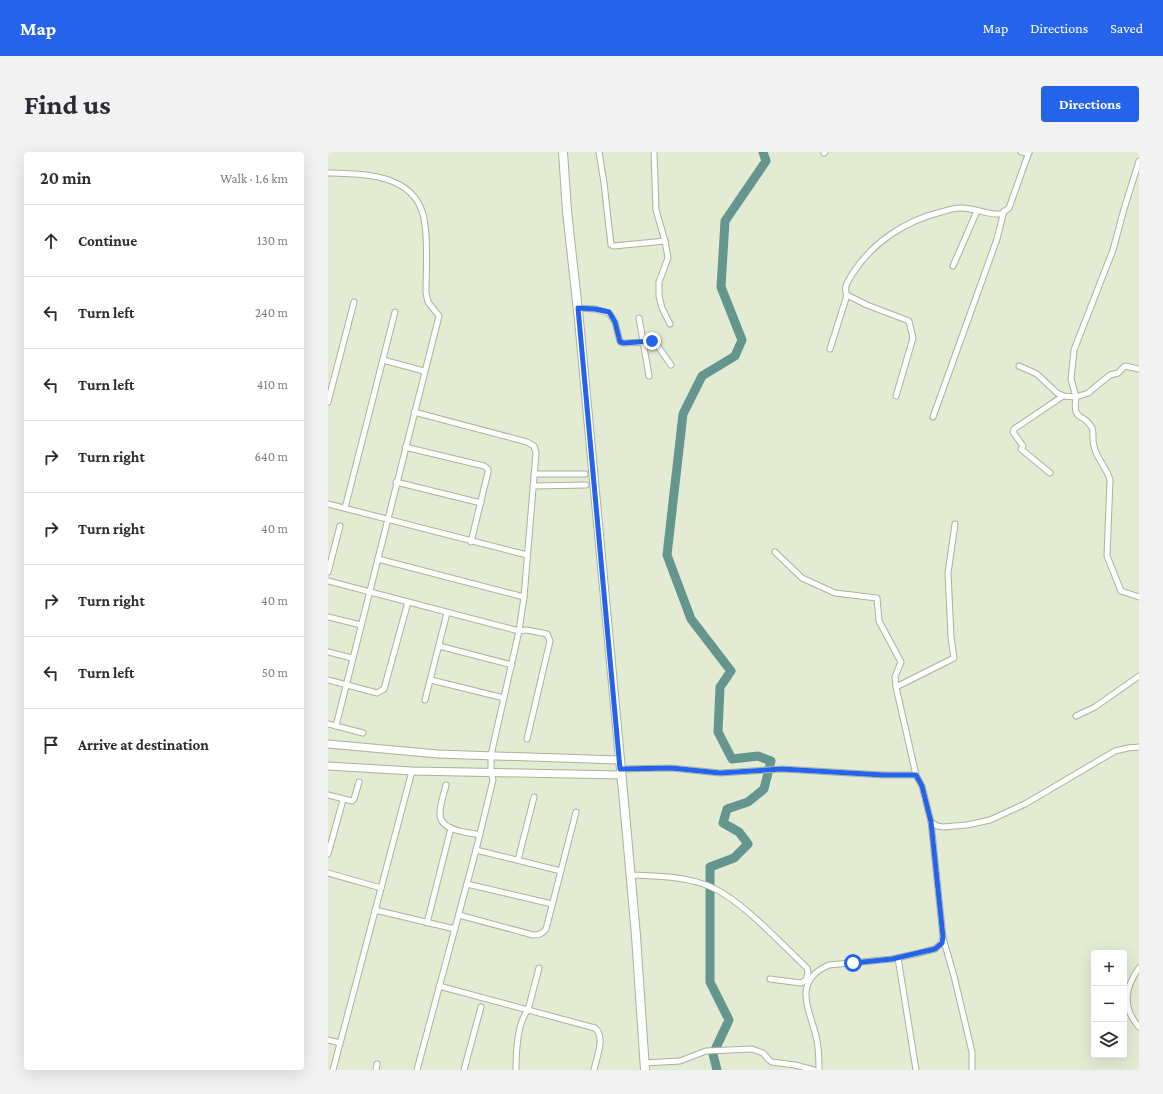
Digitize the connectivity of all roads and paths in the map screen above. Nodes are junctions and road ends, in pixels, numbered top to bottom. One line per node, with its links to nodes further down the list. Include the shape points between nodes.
1 (563, 152): 14 (main road)
2 (599, 152): 10 (street, via 611,245)
3 (654, 152): 10 (street, via 656,210)
4 (1021, 152): 5 (street)
5 (1029, 153): 9 (street, via 1009,208)
6 (1139, 162): 28 (street, via 1113,250 1074,350 1071,379)
7 (328, 173): 24 (street, via 374,176 391,180 404,187 422,210 425,224 426,293 428,302 439,316)
8 (977, 211): 9 (street, via 995,214); 11 (street); 12 (street, via 959,208 928,215 895,230 874,247 859,264 847,282)
9 (1004, 211): 31 (street, via 997,239)
10 (665, 242): 17 (street, via 668,258 659,282 659,296)
11 (953, 266)
12 (847, 295): 19 (street); 26 (street, via 909,321 913,338)
13 (354, 302): 29 (street)
14 (578, 308): 18 (street, via 609,312 615,322 620,342); 78 (main road)
15 (395, 312): 20 (street)
16 (639, 318): 18 (street)
17 (670, 324)
18 (644, 341): 21 (street, via 657,343); 25 (street)
19 (830, 349)
20 (383, 360): 24 (street); 41 (street)
21 (670, 365)
22 (1018, 366): 27 (street, via 1037,374 1056,393)
23 (1139, 369): 28 (street, via 1125,366 1088,393)
24 (424, 371): 30 (street)
25 (649, 376)
26 (896, 396)
27 (1063, 396): 28 (street); 33 (street, via 1013,432 1023,446 1022,449)
28 (1076, 397): 53 (street, via 1074,406 1077,415 1092,428 1094,447 1110,480 1108,559 1121,591)
29 (328, 402)
30 (414, 412): 32 (street); 34 (street, via 527,442 534,446 536,454)
31 (933, 417)
32 (405, 447): 36 (street); 39 (street, via 486,467 488,472)
33 (1050, 473)
34 (534, 474): 35 (street); 38 (street)
35 (585, 474)
36 (396, 482): 39 (street); 42 (street)
37 (586, 484): 38 (street)
38 (533, 486): 47 (street)
39 (481, 503): 45 (street)
40 (328, 504): 41 (street)
41 (345, 508): 42 (street)
42 (388, 520): 45 (street); 48 (street)
43 (956, 524): 67 (street, via 948,573 954,658)
44 (340, 526): 49 (street)
45 (471, 542): 47 (street)
46 (775, 552): 67 (street, via 802,578 835,593 877,598 880,621 901,662 895,677)
47 (527, 555): 52 (street)
48 (378, 559): 51 (street); 52 (street)
49 (328, 572)
50 (328, 581): 51 (street)
51 (369, 591): 54 (street); 57 (street)
52 (524, 597): 58 (street)
53 (1139, 597)
54 (408, 602): 55 (street); 66 (street, via 384,689 377,693)
55 (447, 613): 58 (street); 59 (street)
56 (328, 617): 57 (street)
57 (361, 625): 61 (street)
58 (519, 631): 62 (street); 74 (street, via 547,634 550,641)
59 (439, 646): 62 (street); 65 (street)
60 (328, 652): 61 (street)
61 (352, 658): 66 (street)
62 (512, 664): 68 (street)
63 (1139, 676): 70 (street, via 1095,707)
64 (328, 680): 66 (street)
65 (430, 680): 68 (street); 69 (street)
66 (346, 684): 72 (street)
67 (896, 687): 83 (street)
68 (504, 698): 77 (street)
69 (425, 700)
70 (1076, 716)
71 (328, 724): 72 (street)
72 (336, 726): 73 (street)
73 (363, 732)
74 (527, 739)
75 (328, 744): 77 (street, via 438,754)
76 (1139, 747): 90 (street, via 1115,751 1025,804 990,820 948,827 937,826)
77 (491, 755): 78 (street); 81 (street)
78 (619, 760): 82 (main road)
79 (328, 766): 80 (street)
80 (412, 770): 81 (street); 100 (street)
81 (491, 772): 82 (street); 92 (street, via 493,780)
82 (621, 772): 83 (street, via 671,768 720,773 782,769); 98 (main road)
83 (916, 775): 90 (street, via 922,786)
84 (359, 782): 88 (street, via 354,799)
85 (446, 785): 91 (street, via 440,816 445,825)
86 (328, 795): 88 (street)
87 (534, 797): 95 (street)
88 (343, 800): 94 (street)
89 (576, 812): 96 (street)
90 (931, 822): 106 (street)
91 (451, 828): 92 (street); 104 (street)
92 (480, 836): 93 (street)
93 (476, 850): 95 (street); 99 (street)
94 (328, 854)
95 (518, 860): 96 (street)
96 (561, 871): 101 (street)
97 (328, 873): 100 (street)
98 (630, 875): 110 (street, via 678,878 719,890 748,912 806,968 808,973 806,980 801,983); 118 (main road)
99 (467, 884): 101 (street); 103 (street)
100 (381, 888): 102 (street)
101 (552, 904): 103 (street, via 546,929 538,935)
102 (375, 910): 104 (street); 116 (street)
103 (459, 915): 105 (street)
104 (427, 922): 105 (street)
105 (455, 929): 111 (street)
106 (943, 937): 107 (street, via 942,943 935,949); 128 (street, via 972,1052)
107 (898, 958): 126 (street, via 829,965 822,968 809,982 805,992 806,1004 819,1052); 127 (street)
108 (539, 968): 113 (street)
109 (1139, 968): 114 (street, via 1133,976 1127,996 1132,1020)
110 (770, 979)
111 (439, 986): 113 (street); 121 (street)
112 (481, 1007): 122 (street)
113 (528, 1010): 123 (street, via 524,1015 517,1043); 124 (street, via 598,1030 600,1040)
114 (1139, 1027)
115 (328, 1040): 116 (street)
116 (340, 1043): 119 (street)
117 (377, 1064): 120 (street)
118 (645, 1067): 125 (street, via 680,1061 706,1051 752,1049 763,1053 772,1062)
119 (333, 1070)
120 (376, 1070)
121 (417, 1070)
122 (464, 1070)
123 (516, 1070)
124 (594, 1070)
125 (814, 1070)
126 (819, 1070)
127 (916, 1070)
128 (972, 1070)

